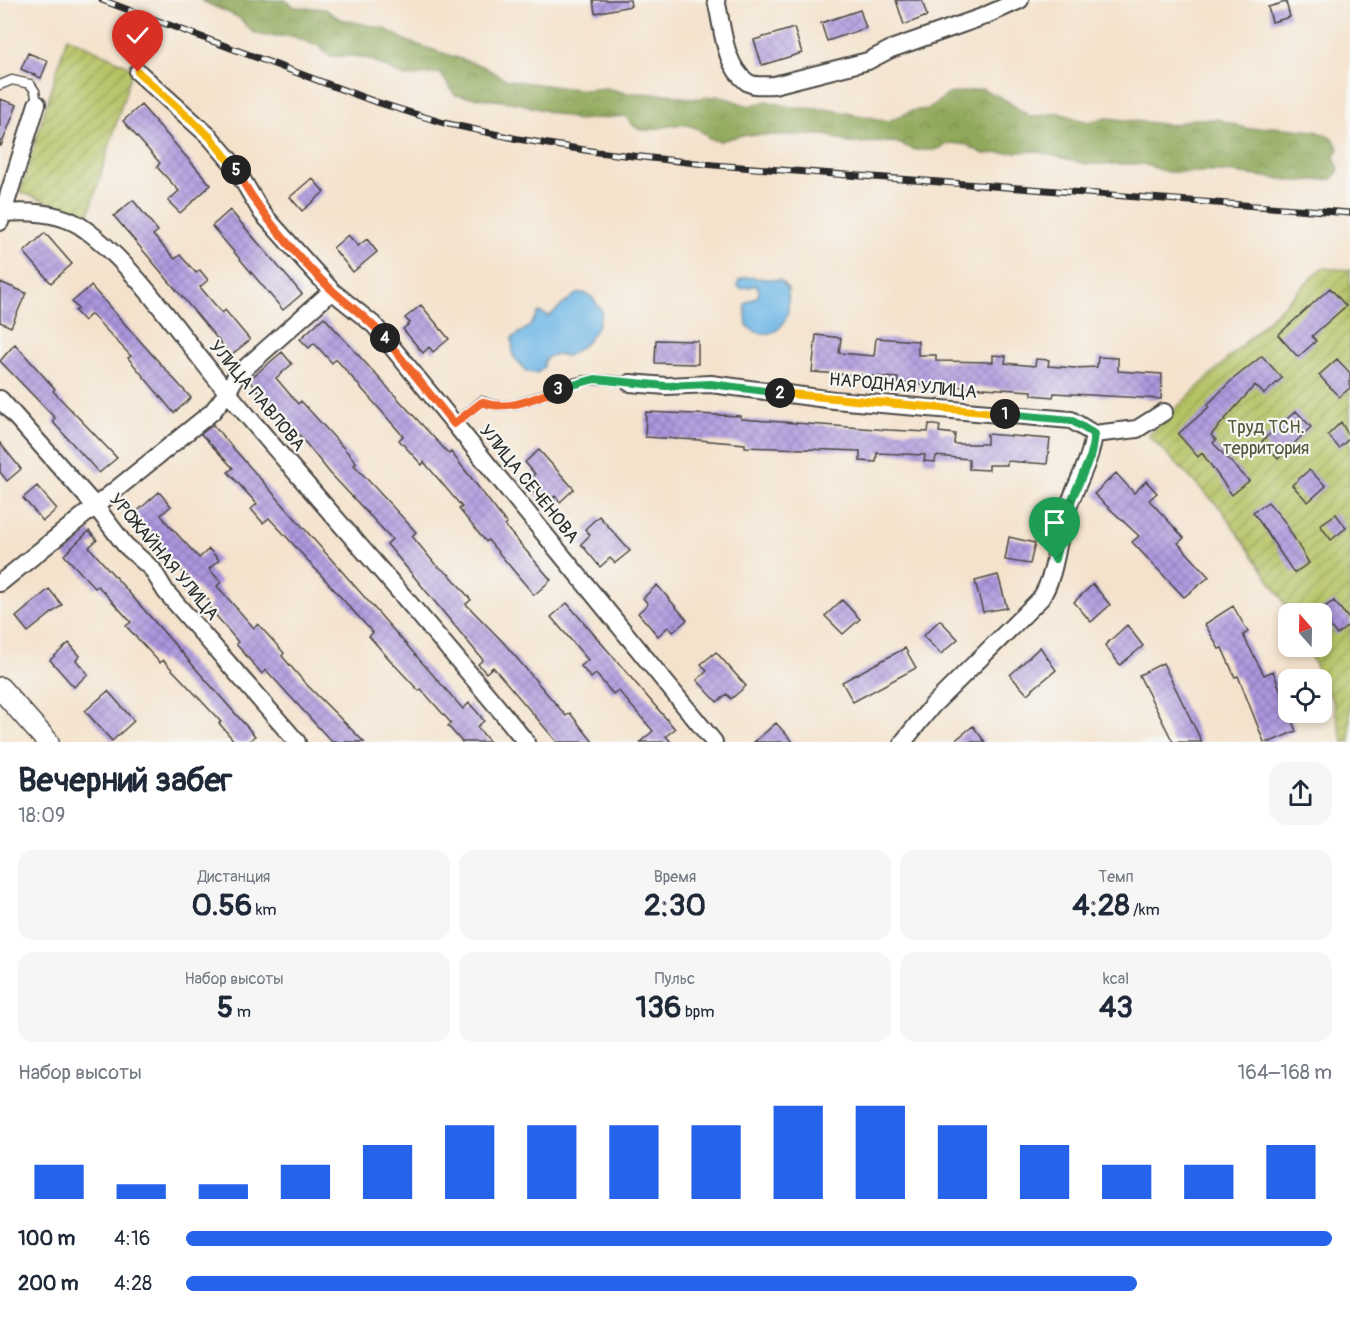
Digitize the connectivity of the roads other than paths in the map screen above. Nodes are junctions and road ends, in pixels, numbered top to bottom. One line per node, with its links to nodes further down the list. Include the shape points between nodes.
1 (716, 0): 2 (street, via 730,62 747,83 774,85 868,62 891,49)
2 (1020, 0)
3 (138, 72): 7 (street, УЛИЦА СЕЧЕНОВА, via 210,137 233,164 262,213)
4 (0, 85): 5 (lane, via 12,80 30,84)
5 (37, 104): 6 (street, УЛИЦА ПАВЛОВА)
6 (1, 215): 9 (street, УЛИЦА ПАВЛОВА, via 44,212 86,229 138,282)
7 (332, 291): 9 (street, via 236,376); 12 (street, УЛИЦА СЕЧЕНОВА, via 375,326)
8 (630, 383): 12 (lane, via 595,379 509,406 494,407 482,402); 13 (street, НАРОДНАЯ УЛИЦА, via 711,384 834,400 1071,420)
9 (227, 393): 14 (street, via 212,412); 19 (street, УЛИЦА ПАВЛОВА)
10 (0, 399): 14 (street, УРОЖАЙНАЯ УЛИЦА)
11 (1164, 412): 13 (street, via 1137,429)
12 (454, 424): 20 (street, УЛИЦА СЕЧЕНОВА)
13 (1094, 434): 21 (street, via 1091,455 1066,513 1050,582 1041,598 932,706)
14 (96, 507): 15 (street); 18 (street, УРОЖАЙНАЯ УЛИЦА)
15 (0, 583)
16 (0, 688): 17 (street)
17 (48, 742)
18 (297, 742)
19 (526, 742)
20 (714, 742)
21 (903, 742)

